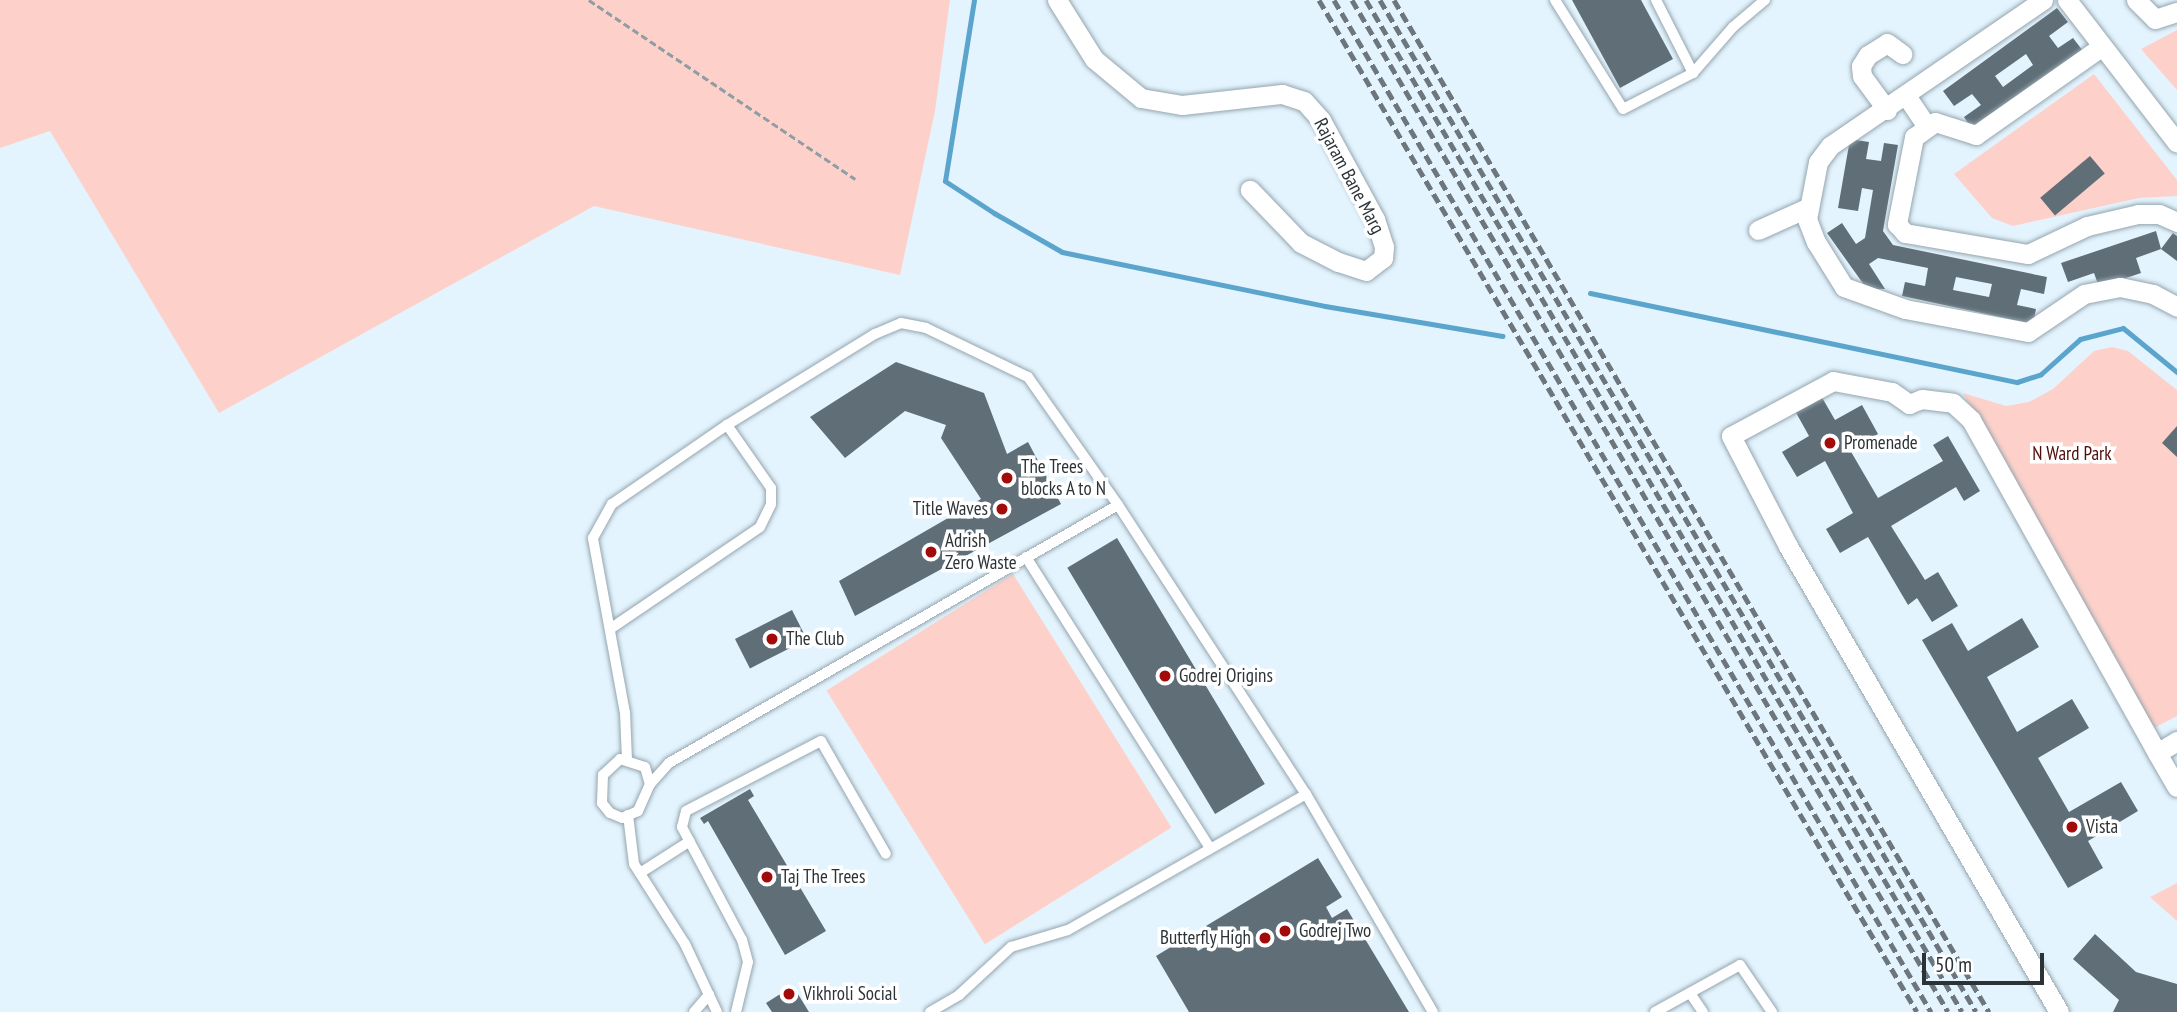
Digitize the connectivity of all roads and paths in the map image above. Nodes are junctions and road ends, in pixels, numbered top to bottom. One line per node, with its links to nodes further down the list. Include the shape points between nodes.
1 (589, 0): 17 (path)
2 (1057, 0): 18 (street, Rajaram Bane Marg, via 1094,59 1141,98 1182,105 1282,94 1304,101 1321,120 1375,219 1384,247 1382,258 1366,271 1301,243)
3 (1555, 0): 12 (lane, via 1623,109)
4 (1656, 0): 12 (lane)
5 (1765, 0): 12 (lane, via 1733,27)
6 (2043, 0): 13 (street)
7 (2067, 0): 10 (street)
8 (2136, 0): 9 (street, via 2155,19)
9 (2177, 12)
10 (2101, 47): 15 (street, via 1976,135 1947,122); 16 (street)
11 (1902, 54): 14 (street, via 1887,43 1868,55 1861,66 1862,76)
12 (1693, 73)
13 (1907, 97): 14 (street); 15 (street)
14 (1887, 110): 19 (street, via 1830,146 1818,162)
15 (1927, 127): 20 (street, via 1914,137 1898,224 1905,233 2028,254 2087,226 2138,214 2159,214)
16 (2177, 144)
17 (855, 180)
18 (1250, 190)
19 (1809, 206): 21 (street); 22 (street, via 1807,219 1816,242 1844,288 1905,309 2028,332 2084,294 2120,287 2153,294)
20 (2177, 222)
21 (1758, 230)
22 (2177, 307)
23 (727, 425): 24 (lane, via 875,334 901,323 926,328 1028,377); 26 (lane, via 612,504 593,538); 26 (lane, via 771,488 771,505 760,527)
24 (1118, 505): 25 (lane); 32 (lane)
25 (1026, 557): 30 (lane, via 669,764); 35 (lane)
26 (610, 629): 29 (lane, via 625,713)
27 (2177, 741): 28 (street)
28 (2157, 753): 31 (street); 48 (street, via 1971,420 1953,403 1922,399 1909,404 1892,392 1833,381 1731,436 1800,568)
29 (627, 760): 30 (lane, via 645,767); 33 (lane, via 611,764 600,788 610,813)
30 (650, 784): 33 (lane, via 638,811)
31 (2177, 787)
32 (1306, 794): 35 (lane); 44 (lane)
33 (628, 815): 37 (lane, via 634,864)
34 (690, 841): 36 (lane, via 682,827 685,811 821,741); 37 (lane); 42 (lane, via 742,940 748,962)
35 (1209, 846): 43 (lane, via 1068,930 1011,947 958,995)
36 (886, 854)
37 (640, 873): 39 (lane, via 685,944)
38 (1690, 993): 45 (lane); 46 (lane); 47 (lane, via 1740,965)
39 (709, 996): 40 (lane); 41 (lane)
40 (694, 1012)
41 (717, 1012)
42 (736, 1012)
43 (930, 1012)
44 (1433, 1012)
45 (1655, 1012)
46 (1703, 1012)
47 (1772, 1012)
48 (2059, 1012)

